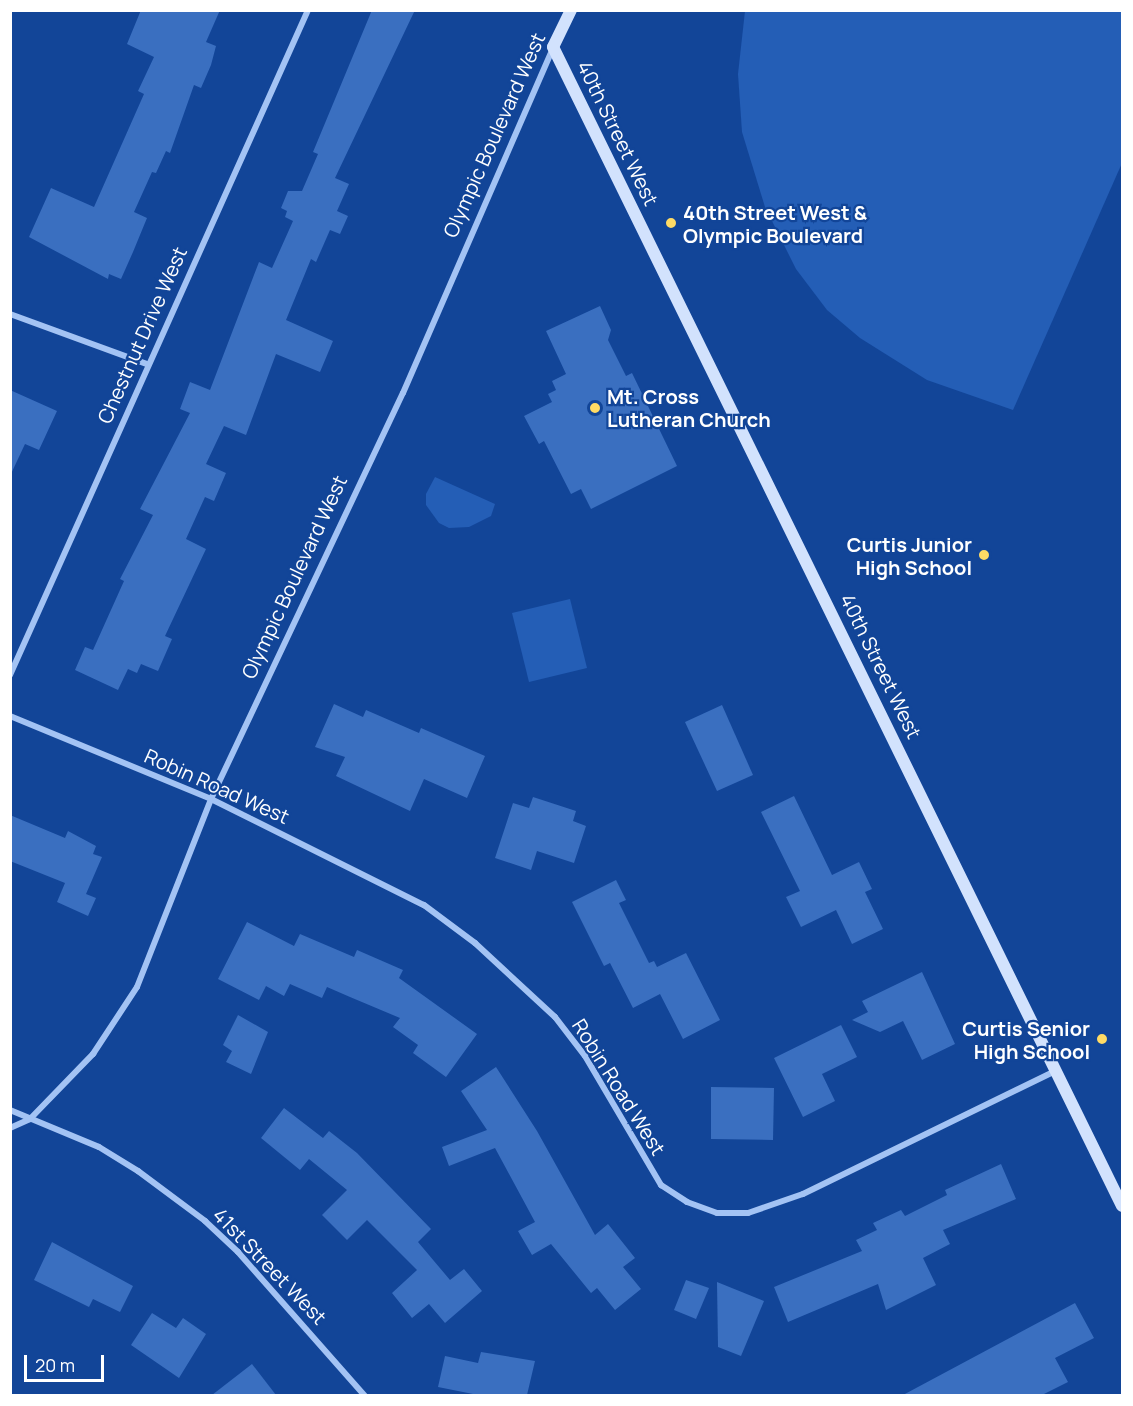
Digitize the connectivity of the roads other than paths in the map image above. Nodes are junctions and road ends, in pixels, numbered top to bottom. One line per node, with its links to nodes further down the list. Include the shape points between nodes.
1 (308, 10): 5 (street, Chestnut Drive West)
2 (571, 10): 3 (street, Olympic Boulevard West)
3 (553, 47): 8 (street, Olympic Boulevard West, via 403,393); 9 (street, 40th Street West)
4 (10, 314): 5 (street)
5 (147, 364): 6 (street, Chestnut Drive West)
6 (10, 675)
7 (10, 716): 8 (street, Robin Road West)
8 (211, 800): 9 (street, Robin Road West, via 414,900 475,943 561,1025 585,1056 661,1185 687,1202 717,1213 748,1213 803,1194); 11 (street, Olympic Boulevard West, via 137,987 93,1054)
9 (1058, 1070): 13 (street, 40th Street West)
10 (10, 1110): 11 (street, 41st Street West)
11 (30, 1119): 12 (street, Olympic Boulevard West); 14 (street, 41st Street West, via 99,1147 205,1221 238,1252)
12 (10, 1128)
13 (1122, 1206)
14 (365, 1395)

